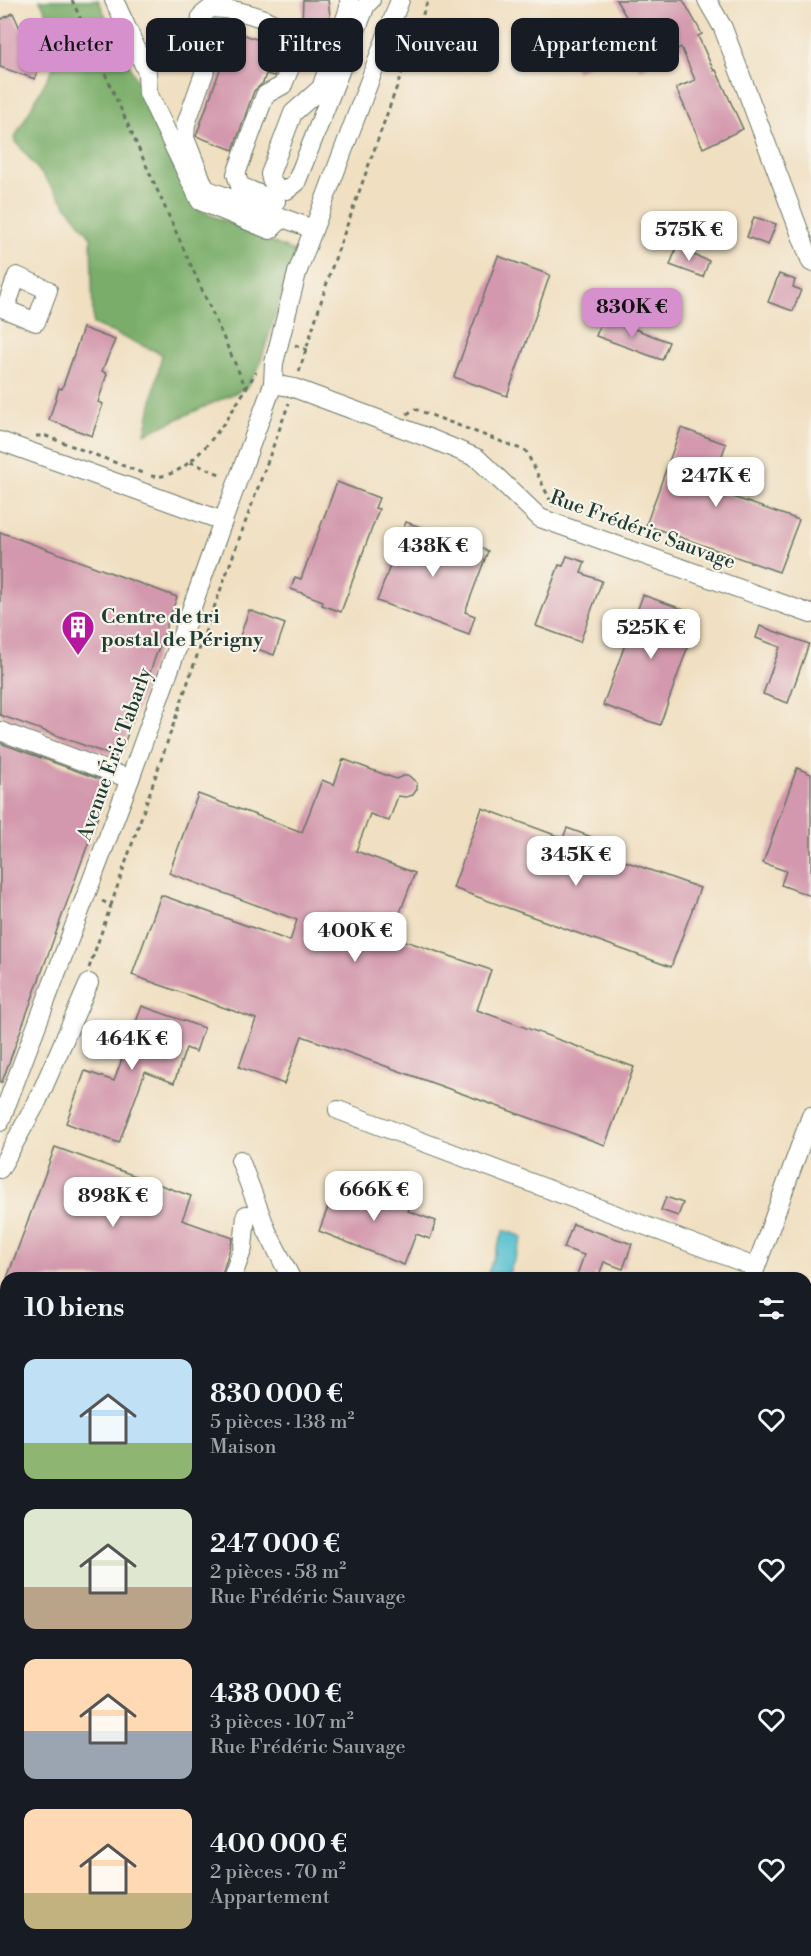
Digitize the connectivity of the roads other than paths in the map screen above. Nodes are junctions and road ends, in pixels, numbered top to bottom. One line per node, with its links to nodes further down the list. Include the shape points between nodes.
1 (114, 0): 8 (street, via 147,72 148,93 200,201 270,230)
2 (349, 0): 8 (street, via 321,88 293,113 270,174)
3 (371, 0): 8 (street, via 296,183)
4 (400, 0): 9 (street, Avenue Éric Tabarly)
5 (707, 0): 7 (street)
6 (723, 0): 7 (street)
7 (718, 20): 10 (street)
8 (278, 202): 8 (street, via 208,190 189,152 186,124 208,62 201,16 212,8 232,9 275,24 292,42 294,56 283,86 265,95 236,174 240,186); 9 (street)
9 (313, 229): 11 (street, Avenue Éric Tabarly, via 297,273 274,363)
10 (811, 262)
11 (273, 384): 13 (street, Avenue Éric Tabarly); 14 (street, Rue Frédéric Sauvage, via 294,388 477,458 540,518)
12 (0, 441): 13 (street)
13 (223, 521): 16 (street, Avenue Éric Tabarly)
14 (811, 614)
15 (0, 731): 16 (street)
16 (130, 779): 20 (street, Avenue Éric Tabarly)
17 (88, 977): 22 (street, via 37,1102)
18 (338, 1110): 26 (street)
19 (811, 1116): 27 (street)
20 (0, 1122)
21 (240, 1160): 25 (street, via 267,1231)
22 (0, 1169)
23 (246, 1215): 24 (street, via 243,1248)
24 (234, 1272)
25 (288, 1272)
26 (750, 1272)
27 (753, 1272)

